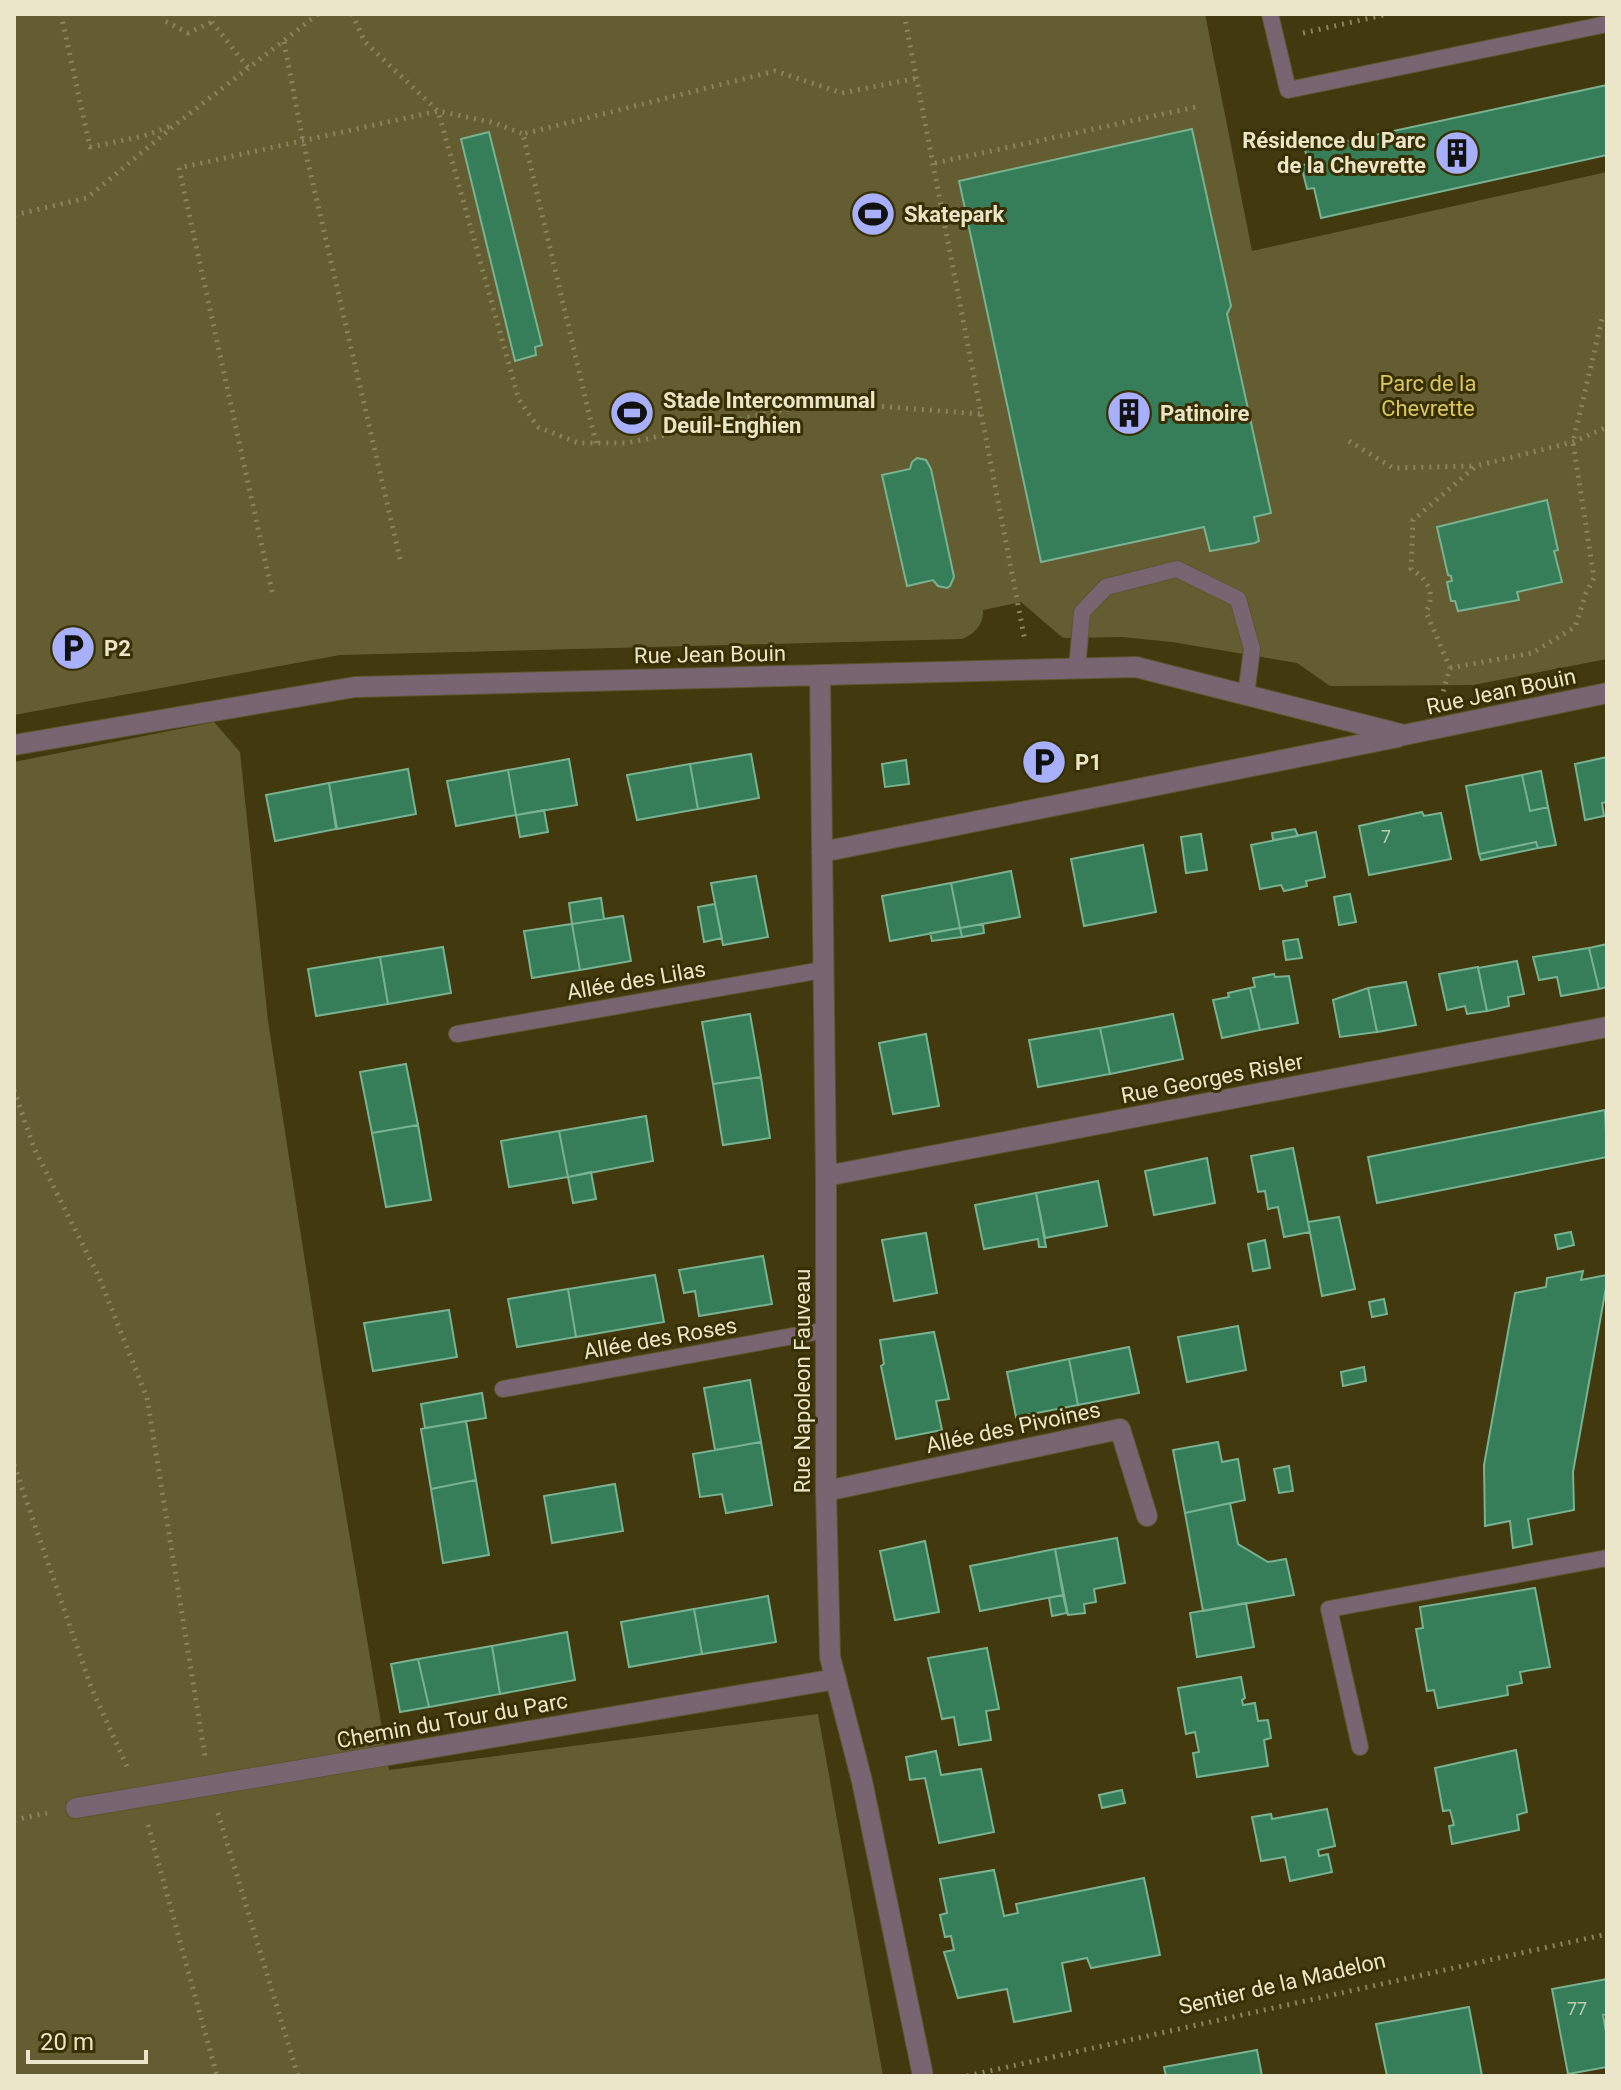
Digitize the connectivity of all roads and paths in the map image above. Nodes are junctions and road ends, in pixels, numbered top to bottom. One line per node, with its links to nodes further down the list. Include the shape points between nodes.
1 (61, 14): 17 (path, via 90,147)
2 (164, 14): 9 (path, via 165,21 188,33)
3 (214, 14): 9 (path)
4 (318, 14): 12 (path)
5 (352, 14): 16 (path, via 365,42)
6 (904, 14): 14 (path)
7 (1270, 14): 11 (lane)
8 (1388, 14): 11 (path)
9 (212, 22): 13 (path)
10 (1607, 24): 11 (lane, via 1288,90)
11 (1275, 39)
12 (284, 42): 13 (path); 19 (path)
13 (249, 69): 17 (path)
14 (918, 78): 18 (path, via 842,93 775,71); 20 (path)
15 (1196, 107): 20 (path)
16 (438, 111): 18 (path); 19 (path); 27 (path, via 519,400 538,427 578,443)
17 (175, 125): 21 (path, via 87,198)
18 (523, 134): 27 (path)
19 (303, 141): 29 (path); 30 (path, via 179,168)
20 (935, 163): 23 (path)
21 (14, 215)
22 (1607, 314): 26 (path)
23 (981, 414): 27 (path, via 823,402 627,443); 33 (path)
24 (1607, 427): 26 (path)
25 (1349, 441): 28 (path, via 1393,468)
26 (1573, 442): 28 (path); 31 (path, via 1594,578 1575,627 1532,653)
27 (596, 443)
28 (1476, 466): 31 (path, via 1413,520 1411,569 1429,585 1431,604 1426,612)
29 (401, 563)
30 (272, 592)
31 (1450, 668): 35 (path)
32 (1077, 669): 33 (street, Rue Jean Bouin); 37 (street, Rue Jean Bouin, via 1136,667); 37 (lane, via 1082,612 1106,587 1177,569 1238,599 1252,649)
33 (1031, 670): 34 (street, Rue Jean Bouin)
34 (820, 675): 39 (street, Rue Jean Bouin, via 355,687); 40 (street, Rue Napoleon Fauveau)
35 (1445, 684)
36 (1607, 693): 38 (street, Rue Jean Bouin)
37 (1246, 695): 38 (street, Rue Jean Bouin)
38 (1404, 735): 40 (street, Rue Jean Bouin)
39 (14, 745)
40 (822, 852): 41 (street, Rue Napoleon Fauveau)
41 (822, 970): 43 (lane, Allée des Lilas); 45 (street, Rue Napoleon Fauveau)
42 (1607, 1027): 45 (street, Rue Georges Risler)
43 (457, 1034)
44 (14, 1090): 54 (path, via 34,1148 99,1277 147,1398)
45 (826, 1176): 46 (street, Rue Napoleon Fauveau)
46 (826, 1330): 47 (lane, Allée des Roses); 49 (street, Rue Napoleon Fauveau)
47 (503, 1389)
48 (14, 1465): 55 (path, via 91,1687)
49 (826, 1491): 50 (street, Allée des Pivoines, via 1120,1429); 52 (street, Rue Napoleon Fauveau, via 830,1657)
50 (1147, 1516)
51 (1607, 1558): 53 (lane, via 1329,1609)
52 (836, 1679): 54 (street, Chemin du Tour du Parc); 60 (street, Rue Napoleon Fauveau)
53 (1360, 1747)
54 (210, 1785): 55 (street, Chemin du Tour du Parc); 59 (path)
55 (141, 1797): 56 (street, Chemin du Tour du Parc); 58 (path)
56 (76, 1808)
57 (1607, 1934): 61 (path, Sentier de la Madelon)
58 (217, 2076)
59 (298, 2076)
60 (923, 2076)
61 (967, 2076)

